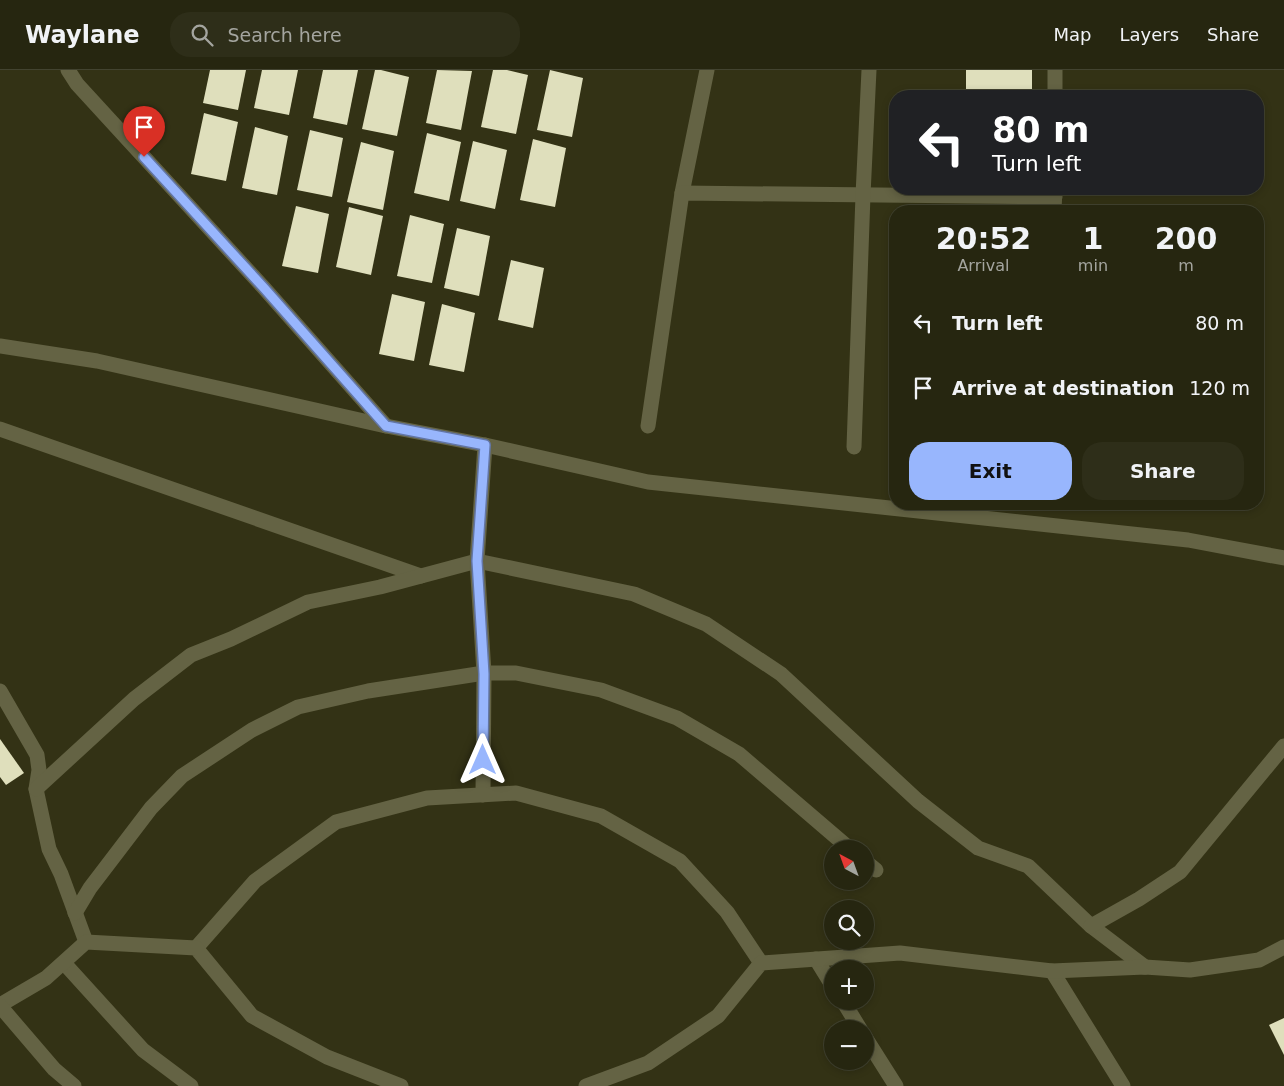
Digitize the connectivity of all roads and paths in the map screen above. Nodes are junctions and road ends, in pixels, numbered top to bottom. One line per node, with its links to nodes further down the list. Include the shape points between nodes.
1 (68, 70): 10 (street, via 77,84)
2 (707, 70): 6 (street)
3 (869, 70): 7 (street)
4 (1055, 70): 5 (street)
5 (1055, 90)
6 (682, 193): 7 (street); 11 (street)
7 (863, 195): 8 (street); 14 (street)
8 (1055, 199)
9 (0, 346): 10 (street, via 96,361)
10 (386, 426): 13 (street)
11 (648, 426)
12 (0, 429): 19 (street)
13 (485, 445): 15 (street, via 648,482); 18 (street)
14 (854, 447)
15 (889, 508)
16 (909, 510): 17 (street, via 1188,540)
17 (1284, 558)
18 (477, 561): 19 (street); 20 (street); 27 (street, via 634,594 706,624 782,674 918,802 978,848 1028,866)
19 (421, 576): 23 (street, via 380,588 308,602 192,656 134,699)
20 (484, 674): 24 (street); 25 (street, via 516,673 601,690 677,718 740,754); 26 (street, via 368,691 298,707 252,730 182,776 151,808 90,888)
21 (0, 690): 23 (street, via 37,756)
22 (1284, 746): 27 (street, via 1180,872 1139,900)
23 (36, 789): 26 (street, via 49,849)
24 (483, 795): 30 (street, via 427,798 336,822 255,881); 33 (street, via 516,793 602,816 680,861 727,912)
25 (840, 840)
26 (75, 913): 28 (street)
27 (1091, 926): 34 (street)
28 (86, 942): 30 (street); 32 (street)
29 (1284, 947): 34 (street, via 1259,960 1214,967 1190,970)
30 (196, 948): 41 (street, via 252,1016 327,1057)
31 (816, 959): 33 (street); 35 (street, via 900,953); 36 (street)
32 (64, 962): 37 (street, via 46,978); 40 (street, via 143,1050)
33 (761, 963): 42 (street, via 718,1016 648,1063)
34 (1145, 967): 35 (street)
35 (1052, 971): 44 (street)
36 (824, 972)
37 (0, 1006): 39 (street, via 54,1069)
38 (874, 1051): 43 (street)
39 (74, 1086)
40 (191, 1086)
41 (402, 1086)
42 (586, 1086)
43 (896, 1086)
44 (1123, 1086)

